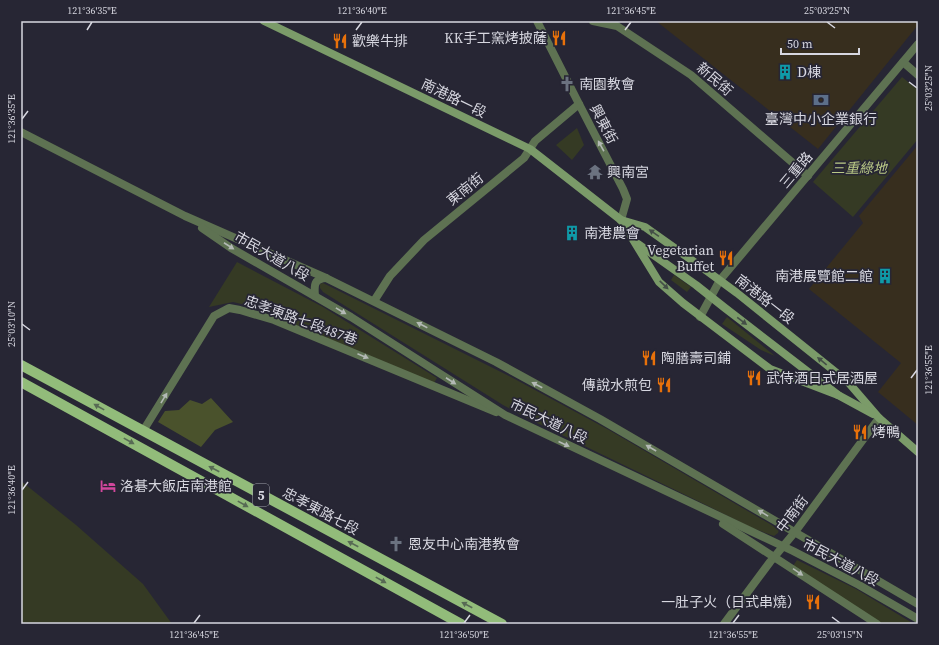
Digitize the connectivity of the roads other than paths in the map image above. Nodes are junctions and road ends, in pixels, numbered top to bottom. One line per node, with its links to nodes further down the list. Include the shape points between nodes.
1 (264, 21): 9 (main road, 南港路一段)
2 (537, 21): 7 (street, 興東街)
3 (593, 21): 10 (street, 新民街, via 617,26 691,75)
4 (918, 44): 5 (street, 三重路)
5 (903, 62): 6 (street); 10 (street, 三重路)
6 (918, 75)
7 (578, 104): 9 (street, 東南街, via 535,141); 12 (street, 興東街, one-way to 7, via 627,199)
8 (21, 132): 11 (street, 市民大道八段)
9 (530, 149): 12 (main road, 南港路一段); 18 (street, 東南街, via 524,158 424,240 390,276)
10 (808, 176): 15 (street, 三重路)
11 (185, 216): 14 (street, 市民大道八段); 16 (street, 市民大道八段, one-way to 16, via 231,248)
12 (621, 220): 13 (main road, 南港路一段); 15 (main road, 南港路一段, one-way to 12, via 645,227)
13 (634, 242): 17 (main road, 南港路一段); 19 (main road, one-way to 19, via 659,282)
14 (326, 278): 16 (street, via 316,282); 18 (street, 市民大道八段)
15 (720, 280): 17 (street, 三重路); 24 (main road, 南港路一段, one-way to 15, via 848,382)
16 (315, 296): 23 (street, 市民大道八段, one-way to 23)
17 (711, 297): 19 (street, 三重路); 22 (main road, 南港路一段, one-way to 22)
18 (374, 301): 28 (street, 市民大道八段, one-way to 18, via 600,419 496,362)
19 (700, 316): 22 (main road, via 770,369)
20 (21, 365): 25 (main road, 忠孝東路七段 / 5, one-way to 20)
21 (21, 382): 33 (main road, 5, one-way to 33)
22 (838, 395): 24 (main road, 南港路一段)
23 (505, 415): 25 (street, 忠孝東路七段487巷, one-way to 23, via 214,316 229,308 274,320); 27 (street, 市民大道八段, one-way to 27)
24 (879, 418): 26 (main road, 南港路一段); 28 (street, 中南街)
25 (143, 431): 34 (main road, 忠孝東路七段 / 5, one-way to 25)
26 (918, 452)
27 (694, 505): 29 (street, 市民大道八段); 30 (street)
28 (795, 532): 29 (street, 中南街); 31 (street, 市民大道八段)
29 (783, 547): 30 (street, 中南街); 32 (street, 市民大道八段, via 859,585)
30 (774, 557): 35 (street, 中南街); 36 (street, one-way to 36)
31 (918, 604)
32 (918, 619)
33 (461, 624)
34 (502, 624)
35 (724, 624)
36 (877, 624)

